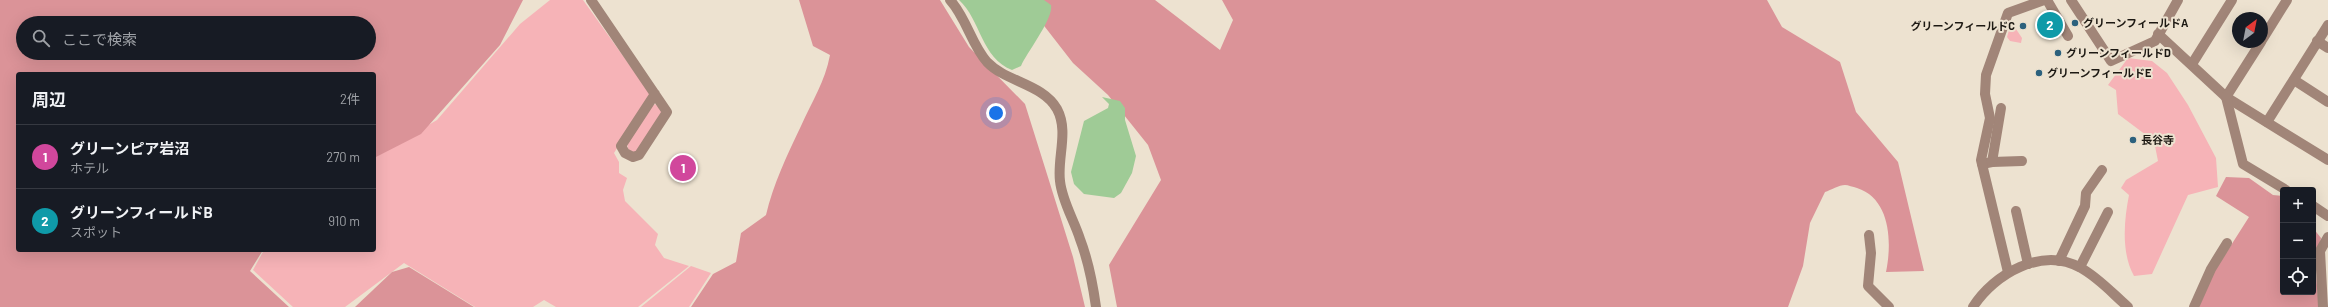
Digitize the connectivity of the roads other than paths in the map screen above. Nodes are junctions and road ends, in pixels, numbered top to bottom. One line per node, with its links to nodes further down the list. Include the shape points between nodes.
1 (591, 0): 17 (street)
2 (950, 0): 39 (street, via 961,12 979,51 987,62 996,70 1044,95 1057,109 1062,124 1060,183 1081,239)
3 (2045, 0): 11 (street); 25 (street, via 2008,13 1996,44 1986,75 1985,94 1990,118)
4 (2071, 0): 10 (street, via 2111,61 2155,41)
5 (2178, 0): 10 (street)
6 (2232, 0): 15 (street)
7 (2287, 0): 9 (street)
8 (2328, 25): 12 (street)
9 (2268, 30)
10 (2158, 34): 15 (street)
11 (2068, 36)
12 (2318, 41): 14 (street); 16 (street)
13 (2257, 48): 18 (street)
14 (2328, 48)
15 (2192, 64): 18 (street)
16 (2294, 80): 19 (street); 21 (street)
17 (655, 94): 17 (street, via 668,112 639,155 633,157 625,153 621,146)
18 (2226, 97): 21 (street); 27 (street, via 2243,164)
19 (2328, 102)
20 (2001, 108): 24 (street)
21 (2268, 122): 22 (street)
22 (2328, 160)
23 (2022, 161): 24 (street)
24 (1992, 162): 25 (street)
25 (1982, 164): 38 (street)
26 (2102, 170): 35 (street, via 2086,193 2085,206)
27 (2281, 187)
28 (2316, 208): 31 (street)
29 (2016, 211): 36 (street)
30 (2108, 212): 37 (street)
31 (2328, 216)
32 (1869, 235): 40 (street, via 1871,253 1868,286)
33 (2328, 238): 44 (street, via 2320,251)
34 (2227, 243): 43 (street, via 2211,269)
35 (2059, 261): 36 (street); 37 (street)
36 (2028, 264): 38 (street)
37 (2080, 267): 42 (street)
38 (2008, 272): 41 (street, via 1981,294)
39 (1096, 307)
40 (1889, 307)
41 (1973, 307)
42 (2128, 307)
43 (2194, 307)
44 (2322, 307)

